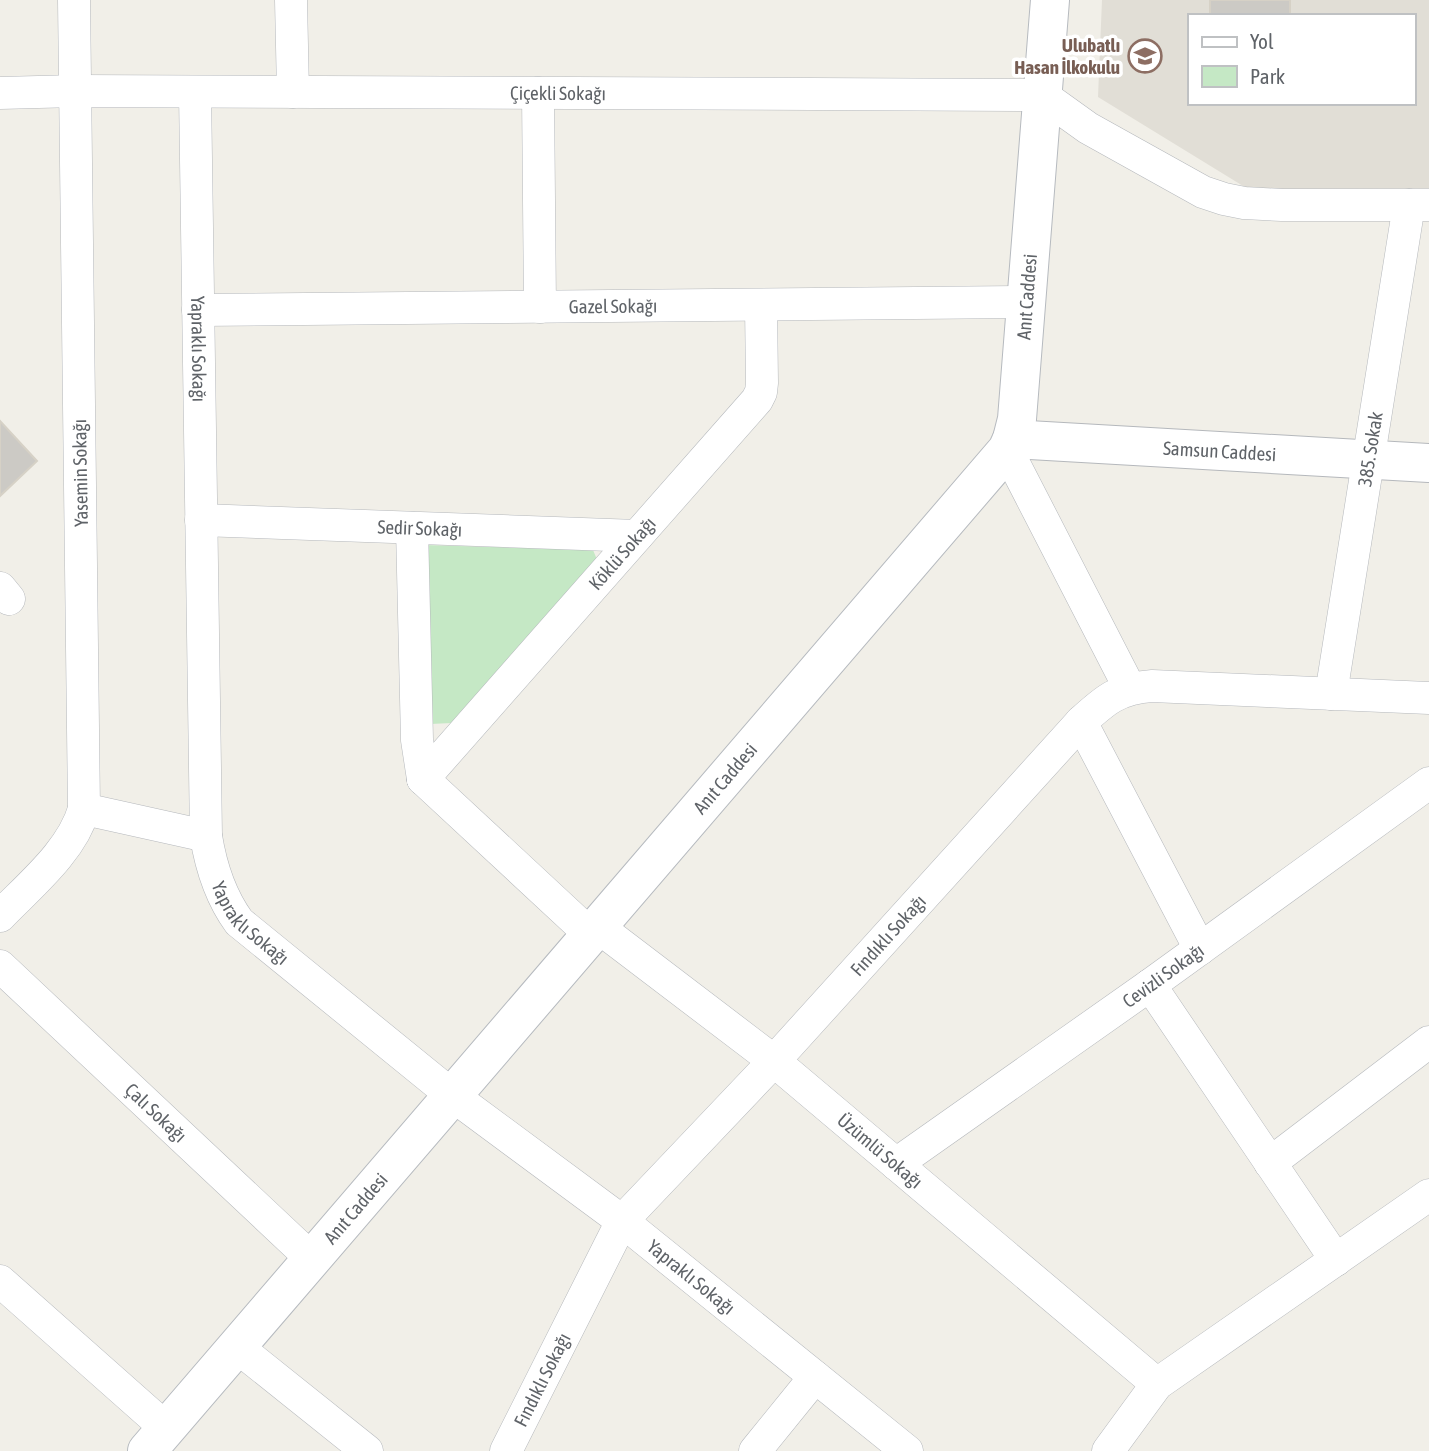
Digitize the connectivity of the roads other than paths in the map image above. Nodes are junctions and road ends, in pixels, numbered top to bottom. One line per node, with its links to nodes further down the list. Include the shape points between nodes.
1 (75, 0): 4 (street, Yasemin Sokağı)
2 (291, 0): 6 (street)
3 (1050, 0): 9 (main road, Anıt Caddesi)
4 (76, 91): 5 (street, Çiçekli Sokağı); 7 (street, Çiçekli Sokağı); 27 (street, Yasemin Sokağı)
5 (195, 92): 6 (street, Çiçekli Sokağı); 14 (street, Yapraklı Sokağı)
6 (293, 92): 8 (street, Çiçekli Sokağı)
7 (0, 93)
8 (538, 93): 9 (street, Çiçekli Sokağı); 13 (street)
9 (1042, 95): 10 (street, via 1088,128 1203,192 1224,199 1282,205); 11 (main road, Anıt Caddesi)
10 (1419, 205): 16 (street, 385. Sokak)
11 (1026, 302): 12 (street, Gazel Sokağı); 15 (main road, Anıt Caddesi, via 1017,419)
12 (761, 305): 13 (street, Gazel Sokağı); 20 (street, Köklü Sokağı, via 762,383 757,400)
13 (540, 307): 14 (street, Gazel Sokağı)
14 (198, 310): 18 (street, Yapraklı Sokağı)
15 (1010, 444): 16 (main road, Samsun Caddesi); 21 (street); 30 (main road, Anıt Caddesi)
16 (1369, 460): 17 (main road, Samsun Caddesi); 22 (street, 385. Sokak)
17 (1429, 463)
18 (201, 520): 19 (street, Sedir Sokağı); 28 (street, Yapraklı Sokağı)
19 (412, 528): 20 (street, Sedir Sokağı); 25 (street, via 417,740)
20 (637, 536): 25 (street, Köklü Sokağı)
21 (1130, 689): 22 (street, Fındıklı Sokağı, via 1152,686); 24 (street, Fındıklı Sokağı, via 1105,700)
22 (1331, 694): 23 (street, Fındıklı Sokağı)
23 (1429, 698)
24 (1081, 722): 31 (street); 35 (street, Fındıklı Sokağı)
25 (423, 779): 30 (street, Üzümlü Sokağı)
26 (1429, 783): 31 (street, Cevizli Sokağı)
27 (84, 809): 28 (street); 29 (street, Yasemin Sokağı, via 62,851)
28 (206, 836): 36 (street, Yapraklı Sokağı, via 221,891 239,922)
29 (0, 916)
30 (595, 931): 35 (street, Üzümlü Sokağı); 36 (main road, Anıt Caddesi)
31 (1200, 948): 33 (street, Cevizli Sokağı)
32 (0, 966): 41 (street, Çalı Sokağı)
33 (1150, 985): 37 (street); 38 (street, Cevizli Sokağı)
34 (1429, 1042): 37 (street)
35 (774, 1061): 38 (street, Üzümlü Sokağı); 40 (street, Fındıklı Sokağı)
36 (453, 1096): 40 (street, Yapraklı Sokağı); 41 (main road, Anıt Caddesi)
37 (1270, 1163): 42 (street)
38 (897, 1164): 46 (street, Üzümlü Sokağı)
39 (1429, 1195): 42 (street)
40 (622, 1221): 45 (street, Yapraklı Sokağı); 49 (street, Fındıklı Sokağı)
41 (312, 1259): 44 (main road, Anıt Caddesi)
42 (1336, 1260): 46 (street)
43 (0, 1280): 47 (street)
44 (237, 1347): 47 (main road, Anıt Caddesi); 48 (street)
45 (815, 1377): 50 (street); 51 (street, Yapraklı Sokağı)
46 (1157, 1384): 52 (street)
47 (157, 1440)
48 (367, 1451)
49 (506, 1451)
50 (755, 1451)
51 (907, 1451)
52 (1108, 1451)

